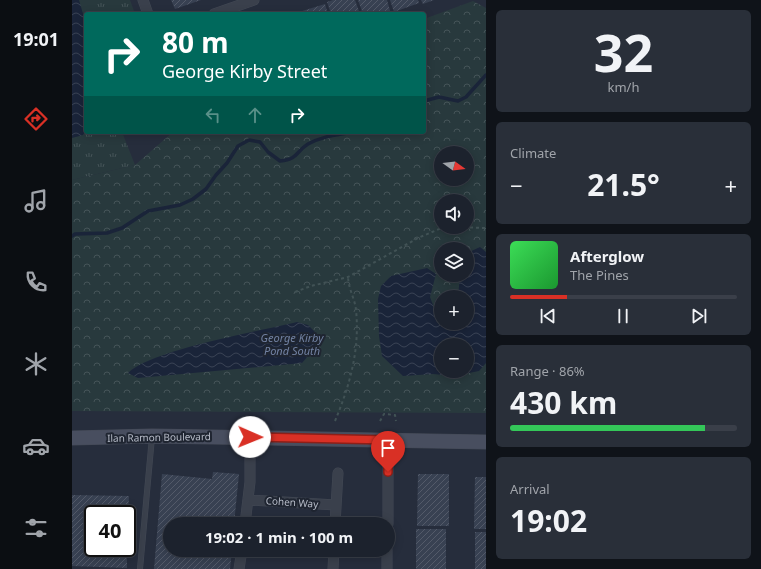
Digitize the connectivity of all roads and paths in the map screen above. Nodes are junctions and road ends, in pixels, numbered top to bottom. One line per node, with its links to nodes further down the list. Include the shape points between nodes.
1 (143, 0): 3 (street)
2 (254, 0): 4 (street)
3 (147, 12)
4 (220, 12)
5 (474, 228): 6 (path)
6 (486, 228)
7 (434, 231): 8 (path)
8 (348, 277): 9 (path); 10 (path, via 349,289 356,308 356,352 346,395)
9 (296, 292)
10 (335, 421)
11 (380, 421): 12 (path, via 384,414 389,413 395,415)
12 (396, 421)
13 (152, 436): 14 (street, Ilan Ramon Boulevard); 15 (street, Ilan Ramon Boulevard); 27 (lane)
14 (250, 437): 16 (street, Ilan Ramon Boulevard); 19 (street)
15 (72, 438)
16 (388, 440): 17 (street, Ilan Ramon Boulevard); 23 (street)
17 (486, 442)
18 (338, 474): 20 (street)
19 (248, 500): 20 (street, Cohen Way); 21 (street)
20 (336, 505): 22 (street)
21 (246, 517)
22 (335, 517)
23 (388, 517)
24 (241, 557): 28 (street)
25 (334, 557): 29 (street)
26 (387, 557): 30 (street)
27 (140, 569)
28 (240, 569)
29 (333, 569)
30 (387, 569)

